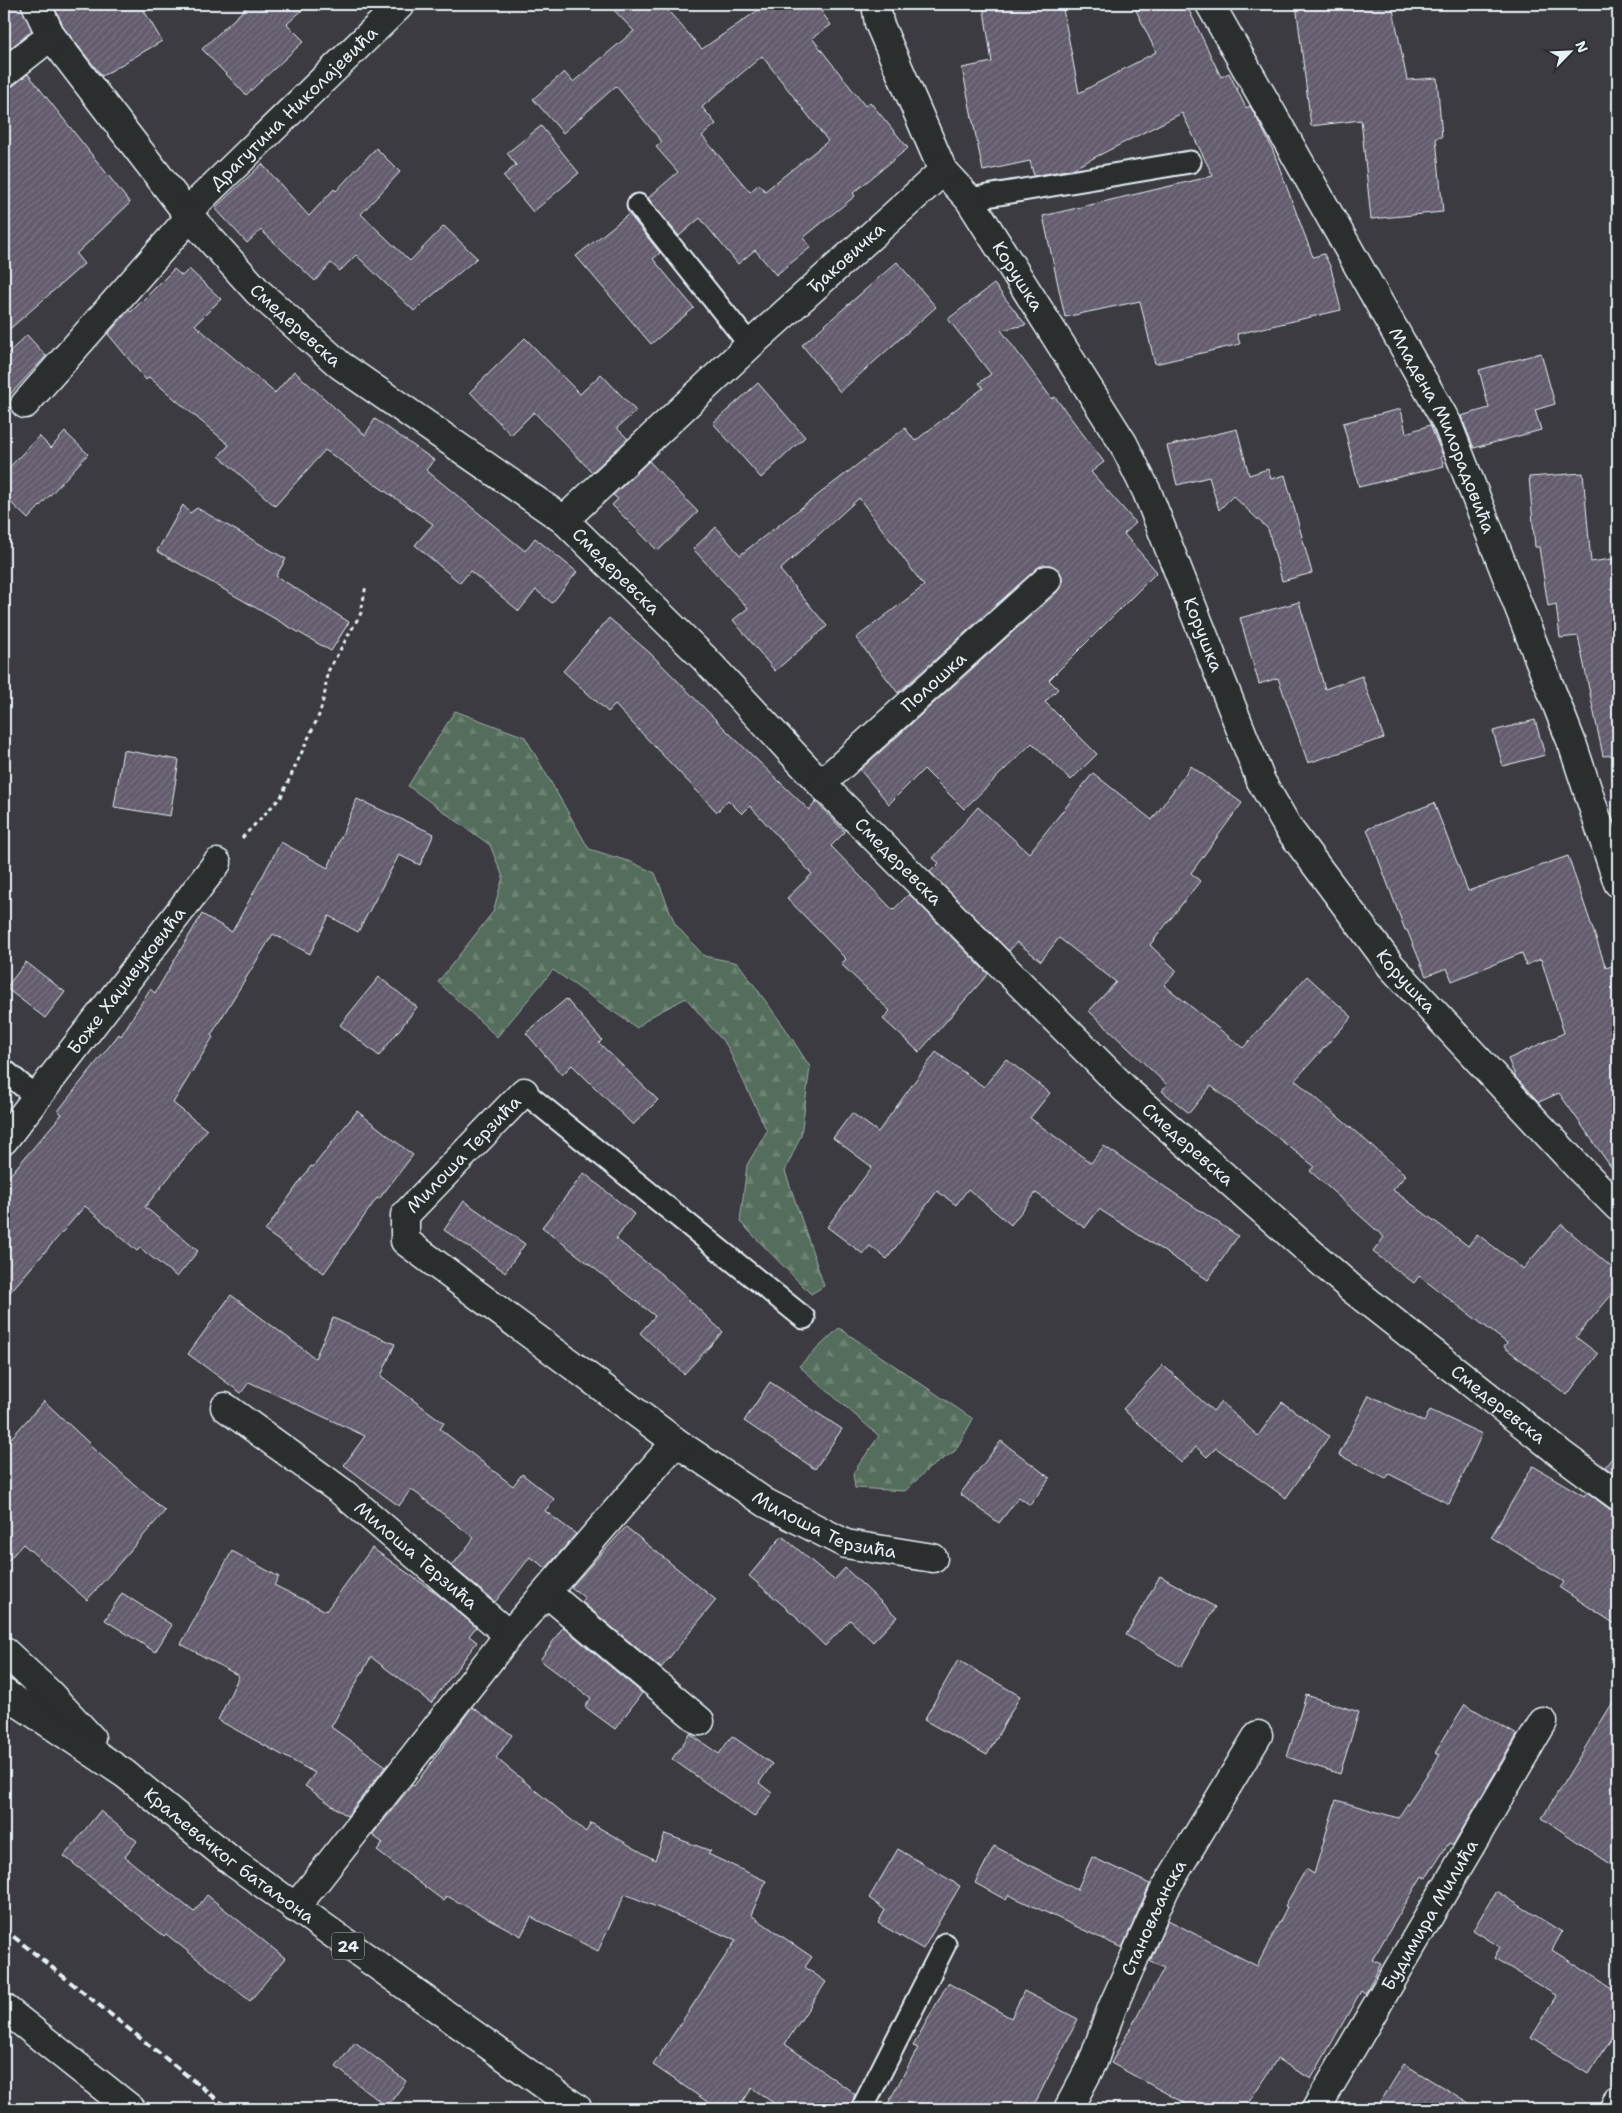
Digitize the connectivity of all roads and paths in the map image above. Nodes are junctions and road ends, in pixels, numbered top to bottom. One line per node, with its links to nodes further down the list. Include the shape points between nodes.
1 (36, 4): 5 (street, Смедеревска)
2 (401, 4): 11 (street, Драгутина Николајевића)
3 (876, 4): 8 (street, Корушка, via 880,23)
4 (1210, 4): 19 (street, Младена Милорадовића, via 1447,423 1573,746)
5 (51, 36): 6 (street); 11 (street, Смедеревска)
6 (4, 73)
7 (1190, 162): 9 (lane)
8 (943, 171): 9 (street, Корушка); 12 (street, Ђаковичка)
9 (969, 198): 24 (street, Корушка, via 1123,443 1147,492 1261,781 1290,829 1391,966)
10 (638, 205): 12 (lane)
11 (189, 215): 13 (street); 14 (street, Смедеревска, via 258,292 340,365)
12 (750, 346): 14 (street, Ђаковичка)
13 (25, 404)
14 (564, 520): 17 (street, Смедеревска, via 704,658)
15 (1047, 580): 17 (street, Полошка)
16 (366, 585): 18 (path, via 361,613 327,673 320,713 281,797)
17 (821, 784): 28 (street, Смедеревска, via 1126,1090 1351,1288)
18 (217, 863): 22 (street, Боже Хаџивуковића)
19 (1618, 883)
20 (4, 1070): 22 (lane)
21 (524, 1092): 25 (lane, Милоша Терзића); 27 (street, Милоша Терзића, via 405,1215 405,1241)
22 (37, 1098): 23 (street, Боже Хаџивуковића)
23 (4, 1140)
24 (1618, 1207)
25 (804, 1318)
26 (225, 1408): 31 (street, Милоша Терзића, via 342,1492)
27 (676, 1442): 29 (street, Милоша Терзића, via 766,1503 846,1544); 30 (street)
28 (1618, 1496)
29 (933, 1558)
30 (547, 1593): 31 (street); 34 (street)
31 (509, 1635): 38 (street)
32 (4, 1651): 37 (street, Краљевачког батаљона / 24, via 49,1693)
33 (4, 1694): 37 (street, Краљевачког батаљона / 24)
34 (700, 1721)
35 (1543, 1722): 46 (street, Будимира Милића)
36 (1258, 1735): 45 (street, Становљанска, via 1165,1889 1112,2008 1092,2062)
37 (125, 1774): 38 (street, Краљевачког батаљона / 24)
38 (295, 1908): 43 (street, Краљевачког батаљона / 24)
39 (945, 1944): 44 (lane)
40 (4, 2008): 42 (street)
41 (1618, 2103): 47 (street)
42 (131, 2109)
43 (578, 2109)
44 (862, 2109)
45 (1068, 2109)
46 (1316, 2109)
47 (1615, 2109)

